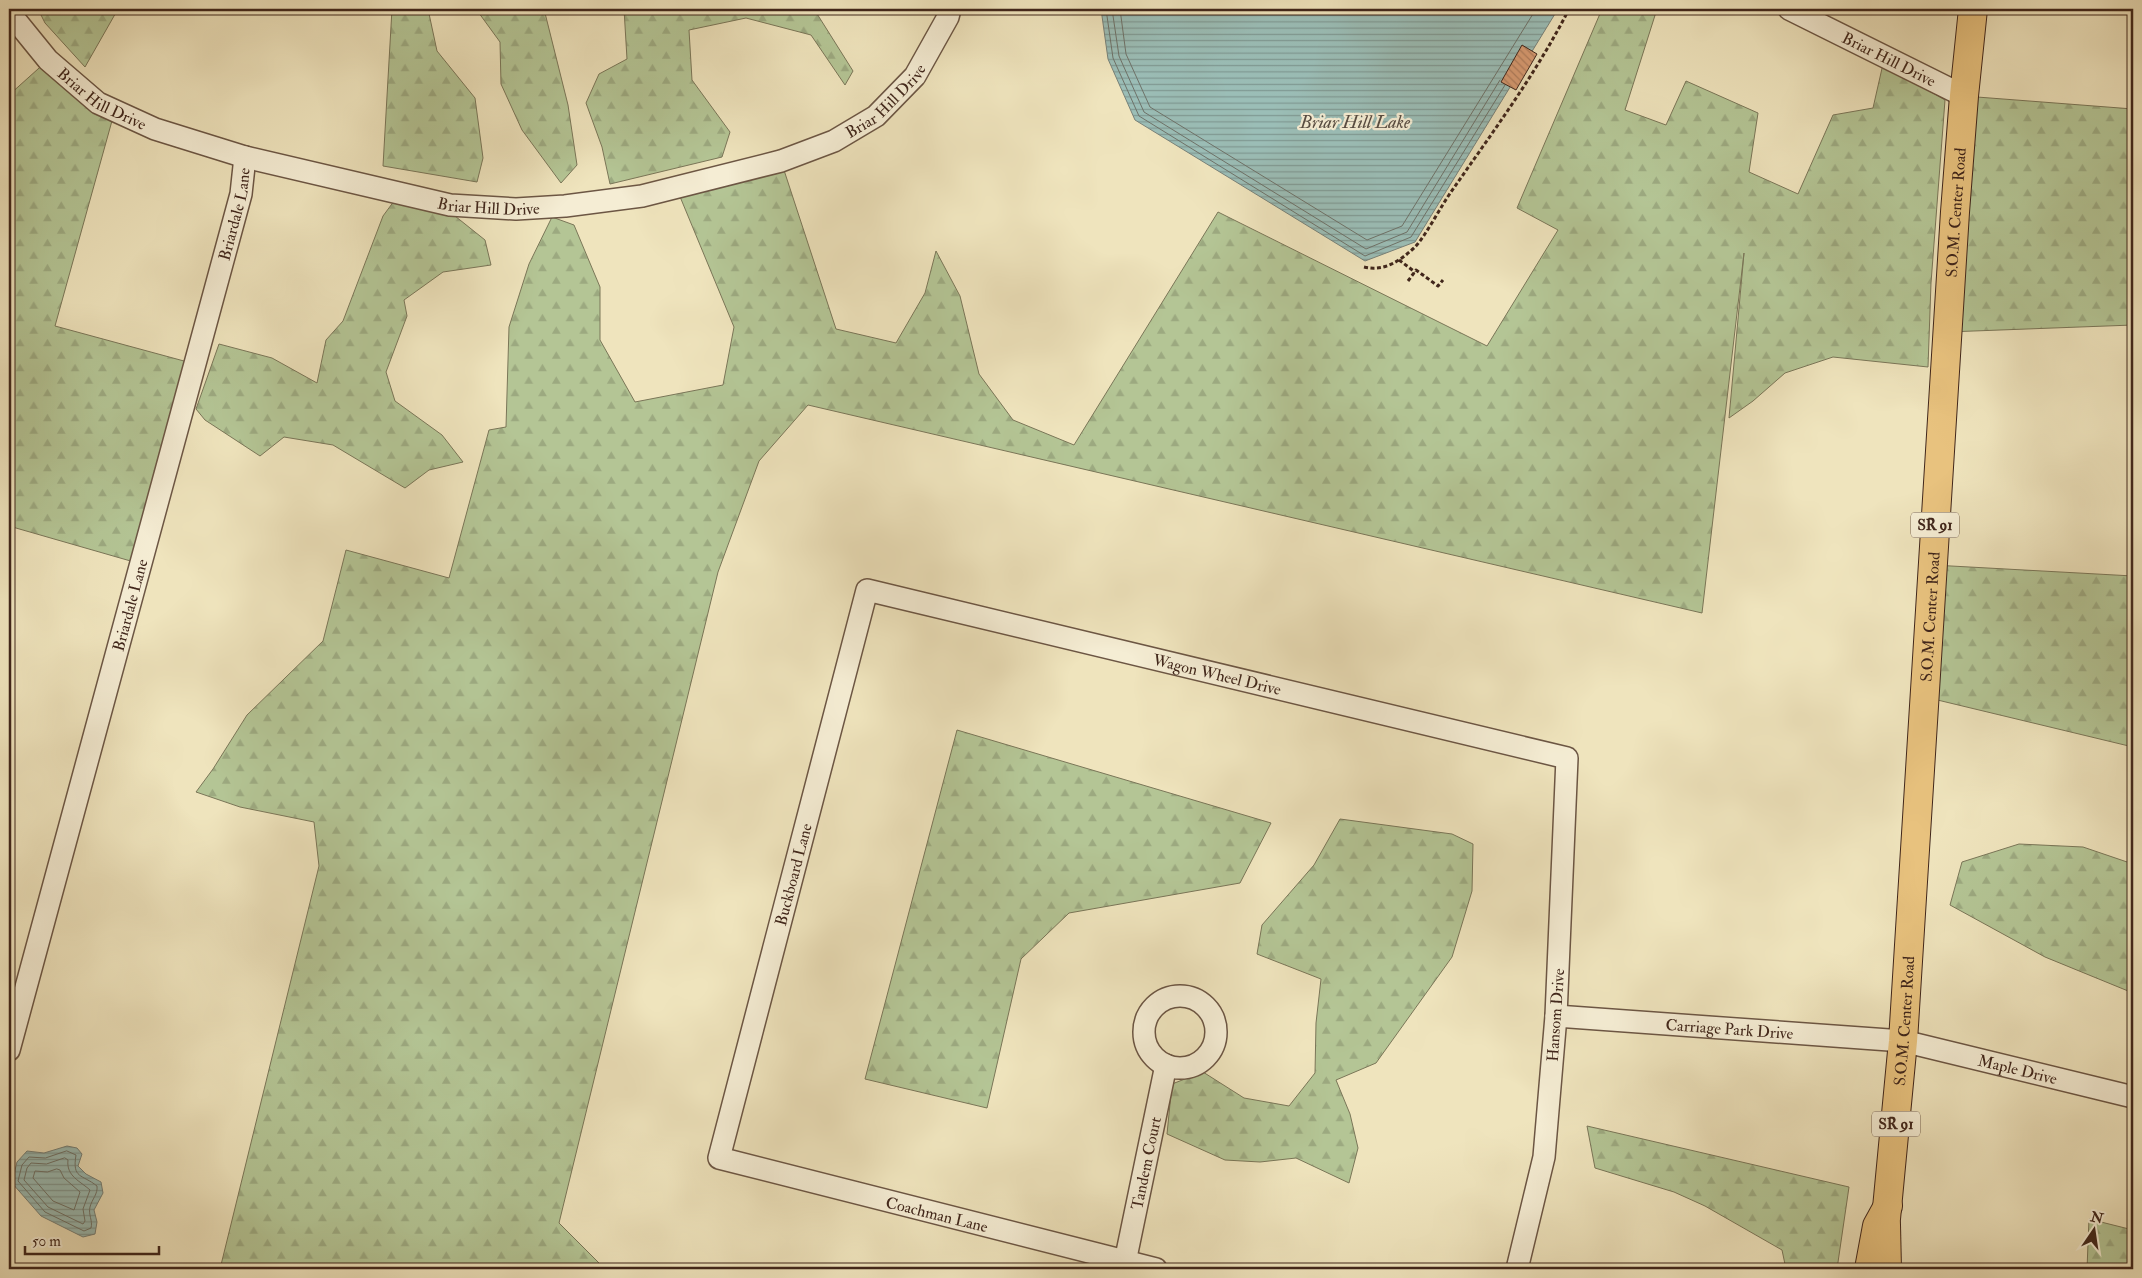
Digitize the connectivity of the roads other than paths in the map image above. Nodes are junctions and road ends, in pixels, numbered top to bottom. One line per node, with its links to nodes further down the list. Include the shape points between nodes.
1 (950, 9): 6 (street, Briar Hill Drive, via 915,76 876,116 834,141 781,161 642,196 516,209 450,204)
2 (1789, 9): 5 (street, Briar Hill Drive)
3 (1973, 9): 5 (main road, S.O.M. Center Road / SR 91)
4 (9, 12): 6 (street, Briar Hill Drive, via 48,60 98,103 155,129)
5 (1964, 96): 10 (main road, S.O.M. Center Road / SR 91)
6 (245, 157): 11 (street, Briardale Lane, via 241,194)
7 (867, 590): 8 (street, Wagon Wheel Drive); 14 (street, Buckboard Lane)
8 (1567, 758): 9 (street, Hansom Drive)
9 (1556, 1016): 10 (street, Carriage Park Drive); 18 (street, Hansom Drive, via 1544,1158)
10 (1903, 1041): 13 (street, Maple Drive); 15 (main road, S.O.M. Center Road / SR 91)
11 (9, 1050)
12 (1166, 1065): 16 (street, Tandem Court)
13 (2133, 1097)
14 (719, 1158): 16 (street, Coachman Lane)
15 (1887, 1216): 19 (main road, via 1877,1226); 20 (main road, S.O.M. Center Road / SR 91); 21 (main road, S.O.M. Center Road / SR 91)
16 (1125, 1262): 17 (street, Coachman Lane)
17 (1156, 1269)
18 (1517, 1269)
19 (1869, 1269)
20 (1879, 1269)
21 (1886, 1269)

